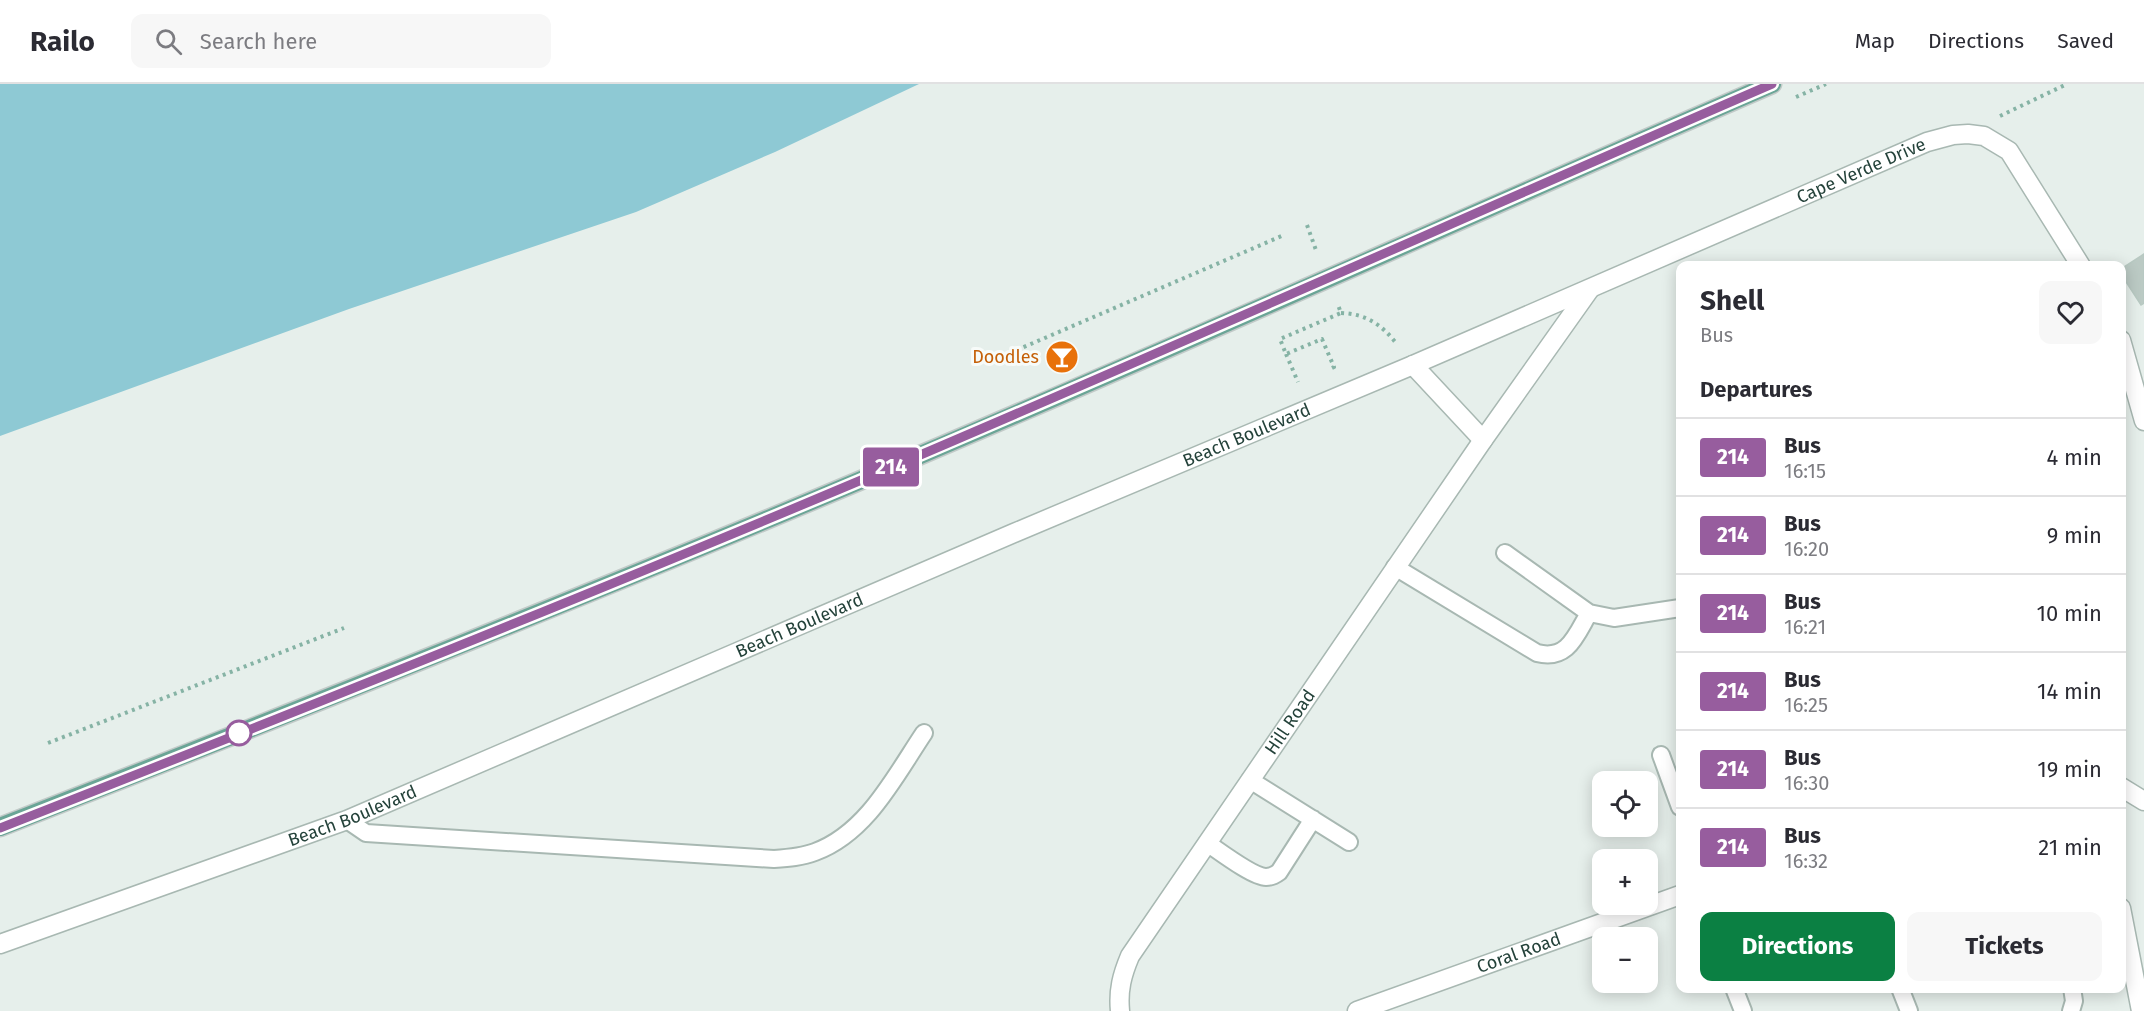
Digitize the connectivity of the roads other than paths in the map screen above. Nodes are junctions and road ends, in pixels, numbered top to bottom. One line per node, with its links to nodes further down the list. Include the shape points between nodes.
1 (1772, 84): 20 (main road, via 848,485 334,697)
2 (2078, 261): 3 (street, Cape Verde Drive, via 2009,151 1984,136 1968,134 1927,142)
3 (1591, 288): 5 (street, Beach Boulevard); 7 (street, Hill Road)
4 (2126, 358): 6 (street)
5 (1413, 365): 7 (street); 19 (street, Beach Boulevard)
6 (2144, 421)
7 (1483, 440): 9 (street, Hill Road)
8 (1505, 553): 11 (lane)
9 (1395, 567): 11 (lane, via 1548,656 1570,645); 14 (street, Hill Road)
10 (1676, 609): 11 (lane, via 1614,618)
11 (1589, 613)
12 (924, 733): 19 (lane, via 857,826 824,848 795,857 774,859 366,833)
13 (1661, 755): 16 (lane)
14 (1250, 780): 18 (lane); 22 (street, Hill Road)
15 (2126, 790): 17 (street)
16 (1676, 796)
17 (2144, 801)
18 (1312, 819): 21 (lane); 22 (lane, via 1273,876 1255,874)
19 (347, 820): 25 (street, Beach Boulevard)
20 (0, 827)
21 (1349, 842)
22 (1207, 843): 30 (street, Hill Road, via 1130,956 1121,977)
23 (1676, 897): 29 (street, Coral Road)
24 (2126, 934): 35 (street)
25 (0, 944)
26 (1736, 993): 32 (lane)
27 (1902, 993): 33 (lane)
28 (2073, 993): 34 (lane)
29 (1384, 1007): 31 (street, Coral Road)
30 (1120, 1011)
31 (1358, 1011)
32 (1743, 1011)
33 (1910, 1011)
34 (2071, 1011)
35 (2141, 1011)

